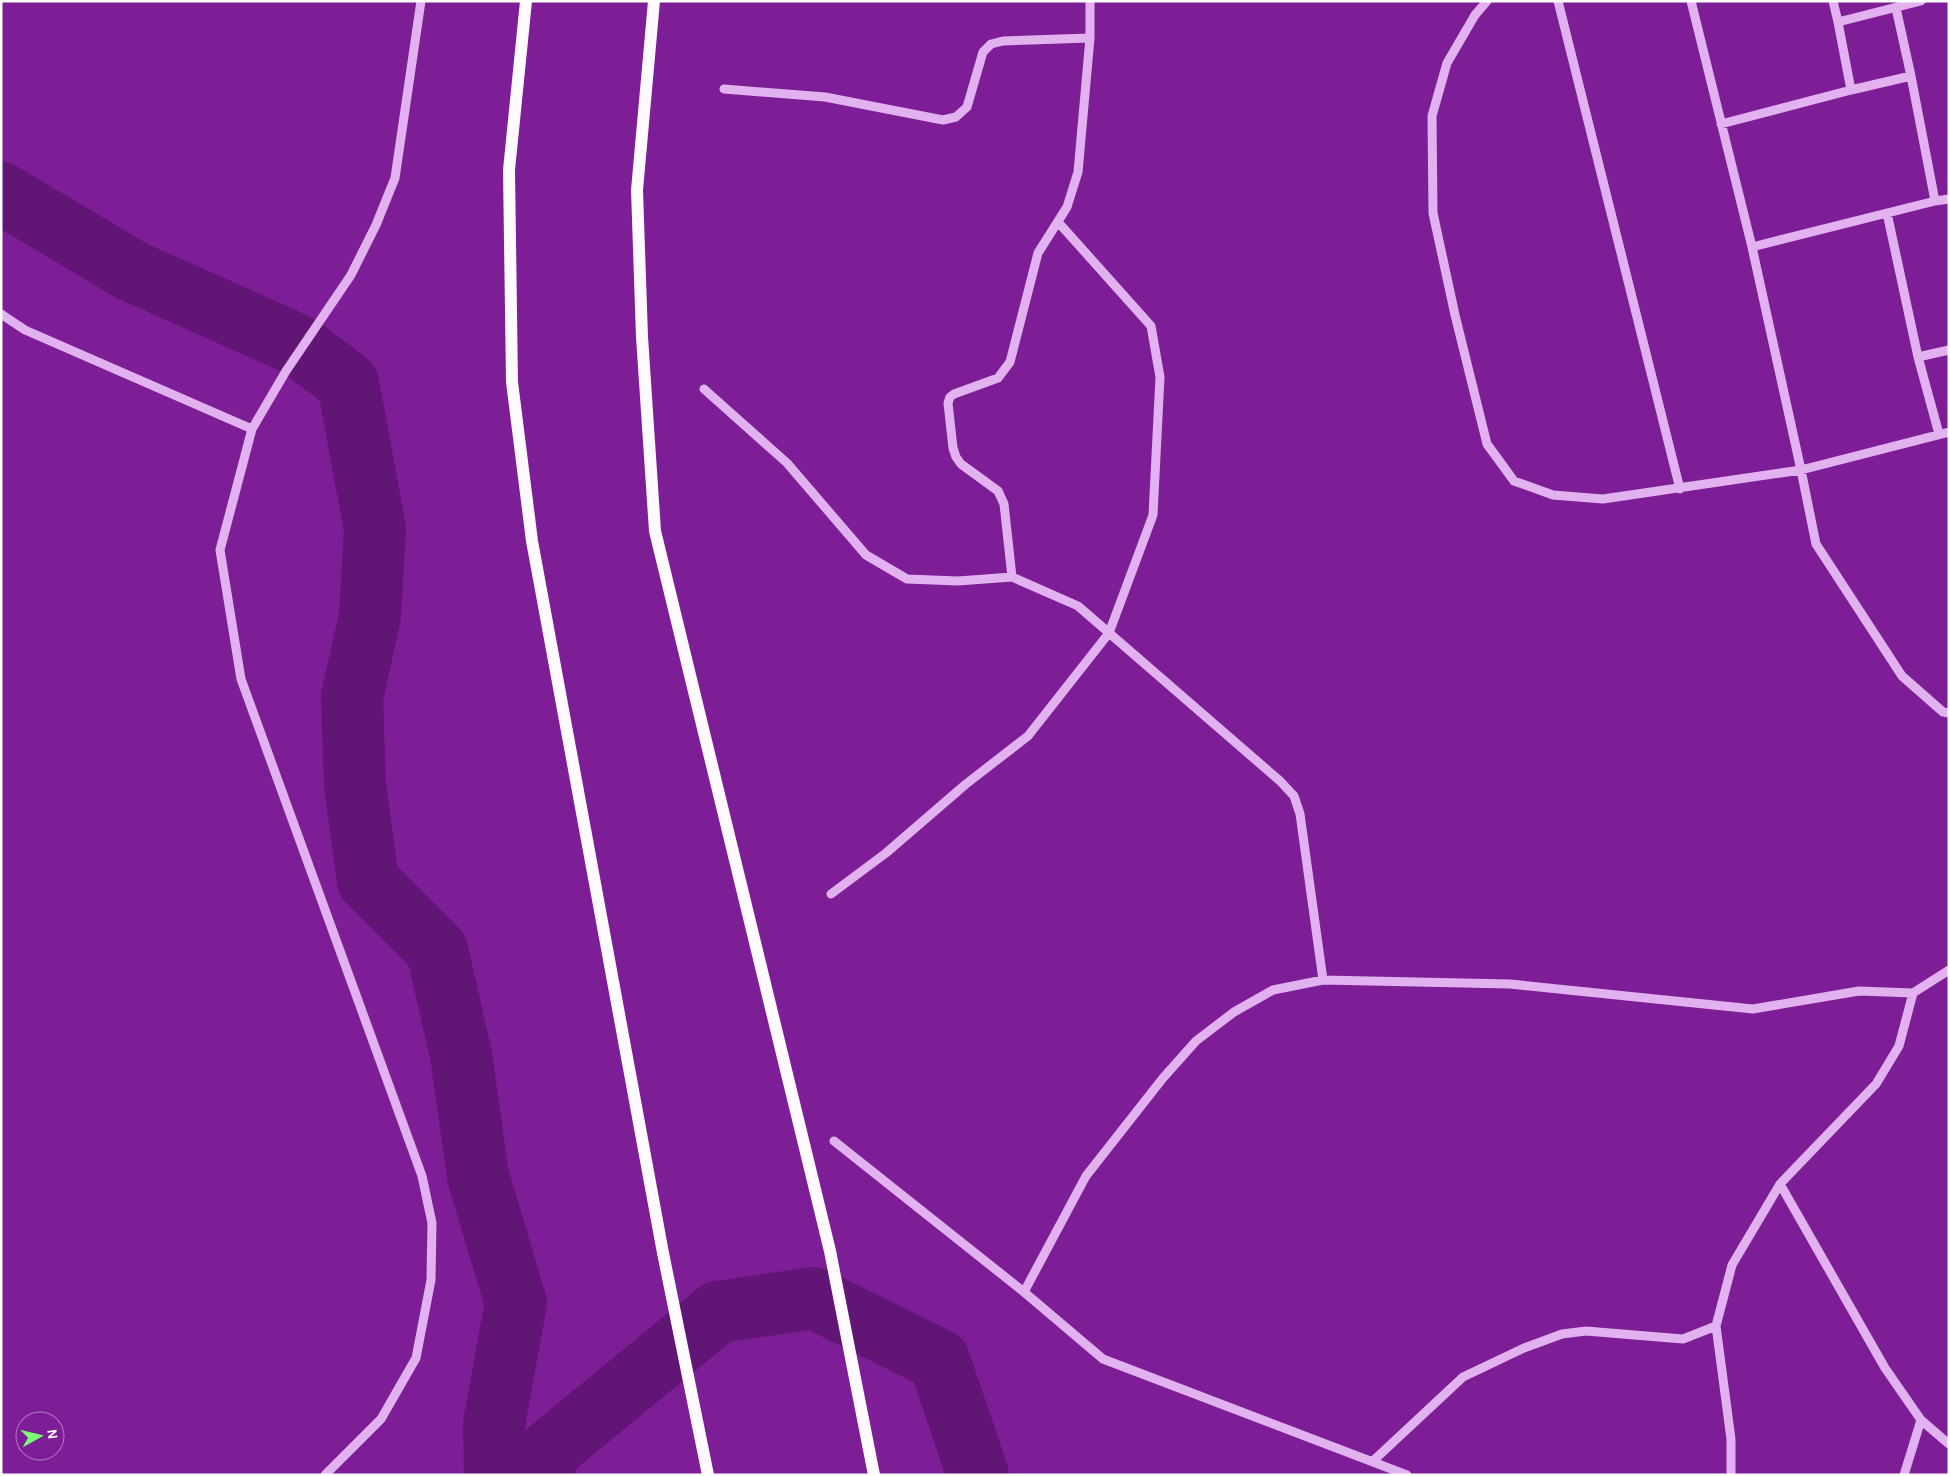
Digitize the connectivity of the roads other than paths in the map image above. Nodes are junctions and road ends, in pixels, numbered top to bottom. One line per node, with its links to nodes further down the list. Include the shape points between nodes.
1 (421, 1): 26 (street, via 395,178 351,275 286,371)
2 (526, 1): 46 (main road, via 509,170 512,382 532,541 663,1253)
3 (654, 1): 47 (main road, via 637,190 642,338 655,531 830,1251)
4 (1090, 1): 12 (street)
5 (1487, 1): 30 (street, via 1447,63 1432,116 1433,213 1487,444 1514,481 1553,495 1603,499)
6 (1558, 1): 30 (street)
7 (1691, 1): 16 (street)
8 (1833, 1): 11 (street)
9 (1921, 1): 10 (street)
10 (1896, 8): 11 (street); 13 (street)
11 (1838, 22): 15 (street)
12 (1090, 38): 14 (street, via 991,44 983,52 967,107 956,117 943,120 825,98); 20 (street, via 1078,172)
13 (1911, 76): 15 (street); 18 (street)
14 (724, 89)
15 (1851, 90): 16 (street)
16 (1721, 124): 21 (street)
17 (1949, 199): 18 (street)
18 (1935, 202): 19 (street)
19 (1887, 214): 21 (street); 24 (street)
20 (1058, 222): 31 (street, via 1038,253 1010,362 998,378 954,394 948,403 956,456 998,491 1004,504); 32 (street, via 1151,326 1160,377 1153,515)
21 (1752, 247): 29 (street)
22 (1, 314): 26 (street, via 25,330)
23 (1949, 350): 24 (street)
24 (1918, 357): 28 (street)
25 (704, 389): 31 (street, via 787,463 866,555 907,579 958,581)
26 (252, 429): 45 (street, via 220,550 241,679 422,1176 432,1223 431,1280 416,1358 381,1419)
27 (1949, 432): 28 (street)
28 (1939, 434): 29 (street)
29 (1802, 470): 30 (street); 33 (street, via 1816,544 1902,676 1943,712)
30 (1680, 489)
31 (1012, 576): 32 (street, via 1078,606)
32 (1109, 633): 34 (street, via 1028,736); 36 (street, via 1294,796 1300,814)
33 (1949, 713)
34 (831, 894)
35 (1949, 970): 37 (street)
36 (1323, 980): 37 (street, via 1510,984 1753,1009 1859,991); 40 (street, via 1273,990 1234,1012 1196,1041 1086,1176)
37 (1913, 993): 39 (street, via 1899,1046 1876,1084)
38 (834, 1141): 40 (street)
39 (1780, 1184): 41 (street, via 1732,1266); 42 (street, via 1885,1368)
40 (1024, 1292): 44 (street, via 1103,1359)
41 (1716, 1326): 44 (street, via 1683,1339 1586,1331 1562,1334 1463,1377); 49 (street, via 1731,1438)
42 (1921, 1420): 43 (street); 50 (street)
43 (1949, 1444)
44 (1372, 1462): 48 (street)
45 (325, 1475)
46 (708, 1475)
47 (874, 1475)
48 (1407, 1475)
49 (1731, 1475)
50 (1904, 1475)

